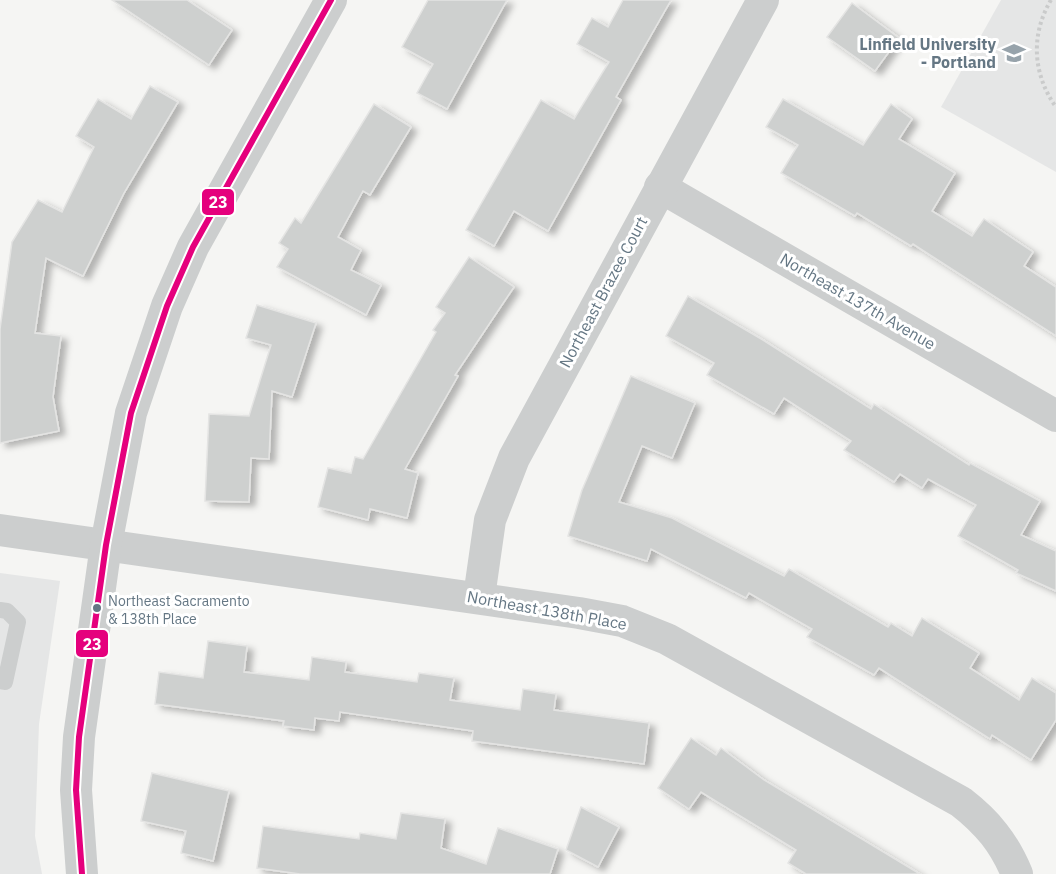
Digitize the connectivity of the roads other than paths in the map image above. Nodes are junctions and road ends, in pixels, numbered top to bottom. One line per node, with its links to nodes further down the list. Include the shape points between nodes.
1 (331, 0): 6 (street, via 193,247 167,306 131,413)
2 (763, 0): 3 (street, Northeast Brazee Court)
3 (660, 187): 4 (street, Northeast 137th Avenue); 7 (street, Northeast Brazee Court, via 500,488 490,520)
4 (1056, 416)
5 (0, 530): 6 (street, Northeast 138th Place)
6 (106, 545): 7 (street, Northeast 138th Place); 10 (street, via 79,737 76,790)
7 (479, 597): 11 (street, Northeast 138th Place, via 622,621 667,639 961,802 986,822 1005,847)
8 (0, 610): 9 (lane, via 7,611 18,622 5,682)
9 (0, 681)
10 (82, 874)
11 (1017, 874)

